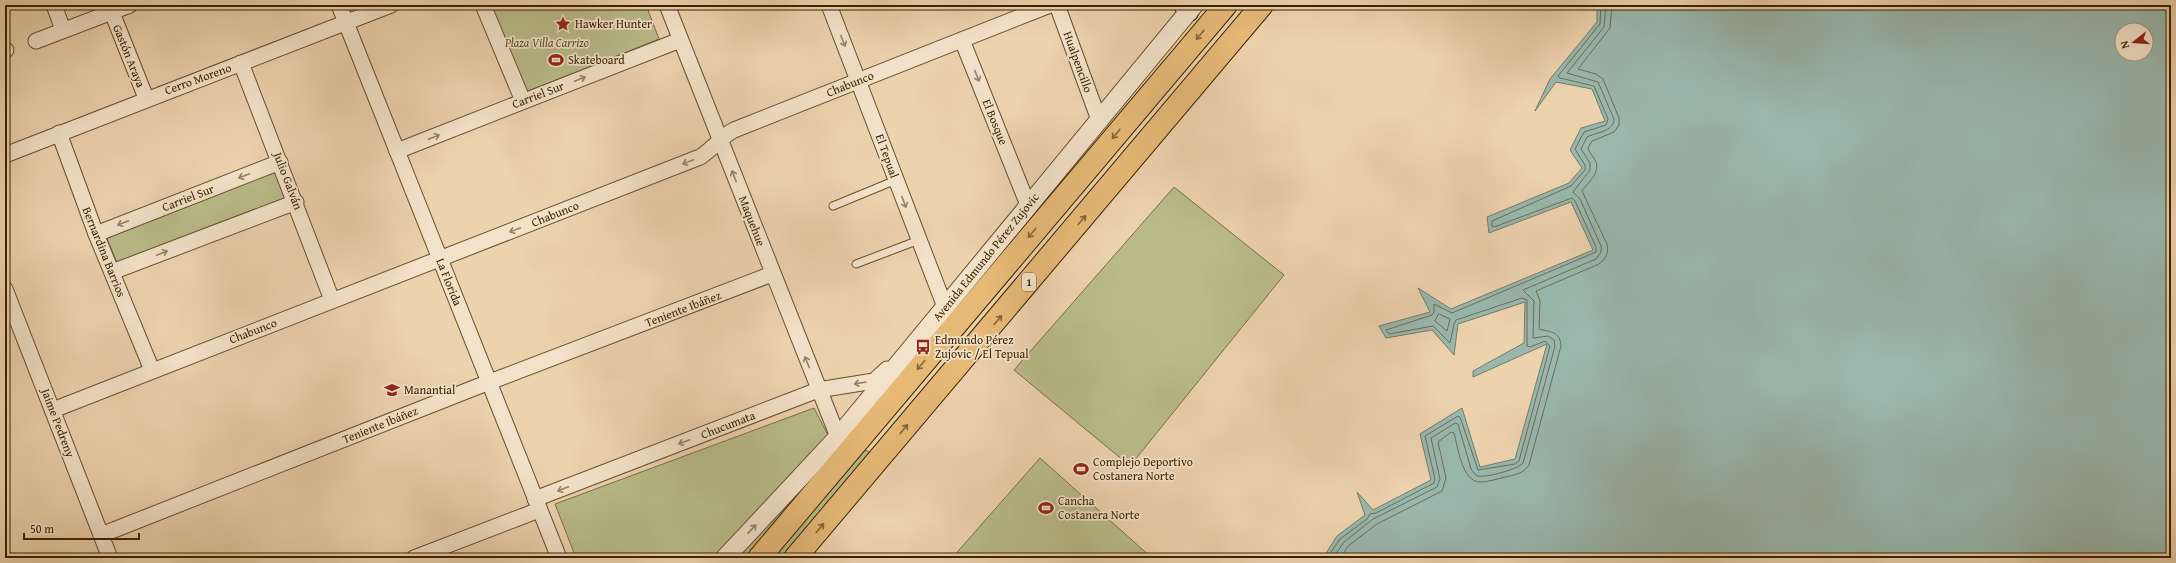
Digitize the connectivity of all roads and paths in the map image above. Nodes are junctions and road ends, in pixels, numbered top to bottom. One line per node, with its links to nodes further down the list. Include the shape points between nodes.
1 (54, 5): 15 (street)
2 (130, 5): 13 (street, Gastón Araya)
3 (340, 5): 14 (street, La Florida)
4 (391, 5): 14 (street, Cerro Moreno)
5 (484, 5): 22 (street)
6 (667, 5): 16 (street, Maquehue)
7 (829, 5): 20 (street, El Tepual, one-way to 20)
8 (1050, 5): 17 (street, Chabunco)
9 (1057, 5): 23 (street, Hualpencillo)
10 (1226, 5): 54 (highway, Avenida Edmundo Pérez Zujovic / 1, one-way to 54)
11 (1262, 5): 55 (highway, 1, one-way to 11)
12 (1189, 7): 23 (street, Avenida Edmundo Pérez Zujovic)
13 (111, 9): 15 (street, Gastón Araya); 21 (street, Gastón Araya)
14 (346, 23): 19 (street, Cerro Moreno); 26 (street, La Florida)
15 (63, 30): 18 (street, Gastón Araya)
16 (680, 40): 22 (street, Carriel Sur, one-way to 16); 25 (street, Maquehue)
17 (962, 40): 20 (street, Chabunco); 31 (street, El Bosque, one-way to 31)
18 (36, 41)
19 (241, 63): 21 (street, Cerro Moreno); 28 (street, Julio Galván)
20 (859, 80): 25 (street, Chabunco, via 734,130); 29 (street, El Tepual)
21 (146, 98): 24 (street, Cerro Moreno)
22 (523, 101): 26 (street, Carriel Sur, one-way to 22)
23 (1099, 120): 31 (street, Avenida Edmundo Pérez Zujovic)
24 (59, 133): 27 (street, Cerro Moreno); 33 (street, Bernardina Barrios)
25 (720, 141): 35 (street, Chabunco, one-way to 35, via 700,156); 38 (street, Maquehue, one-way to 25)
26 (397, 151): 35 (street, La Florida)
27 (5, 155)
28 (280, 162): 30 (street, Julio Galván); 33 (street, Carriel Sur, one-way to 33)
29 (896, 180): 32 (lane); 34 (street, El Tepual, one-way to 34)
30 (296, 202): 37 (street, one-way to 30); 40 (street, Julio Galván)
31 (1028, 205): 41 (street, Avenida Edmundo Pérez Zujovic)
32 (833, 206)
33 (96, 234): 37 (street, Bernardina Barrios)
34 (919, 240): 36 (lane); 41 (street, El Tepual)
35 (440, 259): 40 (street, Chabunco); 44 (street, La Florida)
36 (856, 264)
37 (112, 272): 43 (street, Bernardina Barrios)
38 (772, 274): 44 (street, Teniente Ibáñez); 45 (street, Maquehue, one-way to 38)
39 (5, 289): 46 (street, Jaime Pedreny)
40 (332, 300): 43 (street, Chabunco)
41 (945, 307): 42 (street, Avenida Edmundo Pérez Zujovic)
42 (913, 346): 45 (street, Chucumata, one-way to 45, via 874,381); 47 (street, Avenida Edmundo Pérez Zujovic)
43 (152, 370): 46 (street, Chabunco)
44 (489, 383): 48 (street, La Florida); 49 (street, Teniente Ibáñez)
45 (818, 390): 47 (street, Maquehue); 48 (street, Chucumata, one-way to 48)
46 (53, 410): 49 (street, Jaime Pedreny)
47 (838, 437): 53 (street, Avenida Edmundo Pérez Zujovic, one-way to 47)
48 (537, 505): 51 (street, Chucumata); 52 (street, La Florida)
49 (101, 536): 50 (street, Jaime Pedreny)
50 (110, 558)
51 (414, 558)
52 (558, 558)
53 (725, 558)
54 (758, 558)
55 (795, 558)

